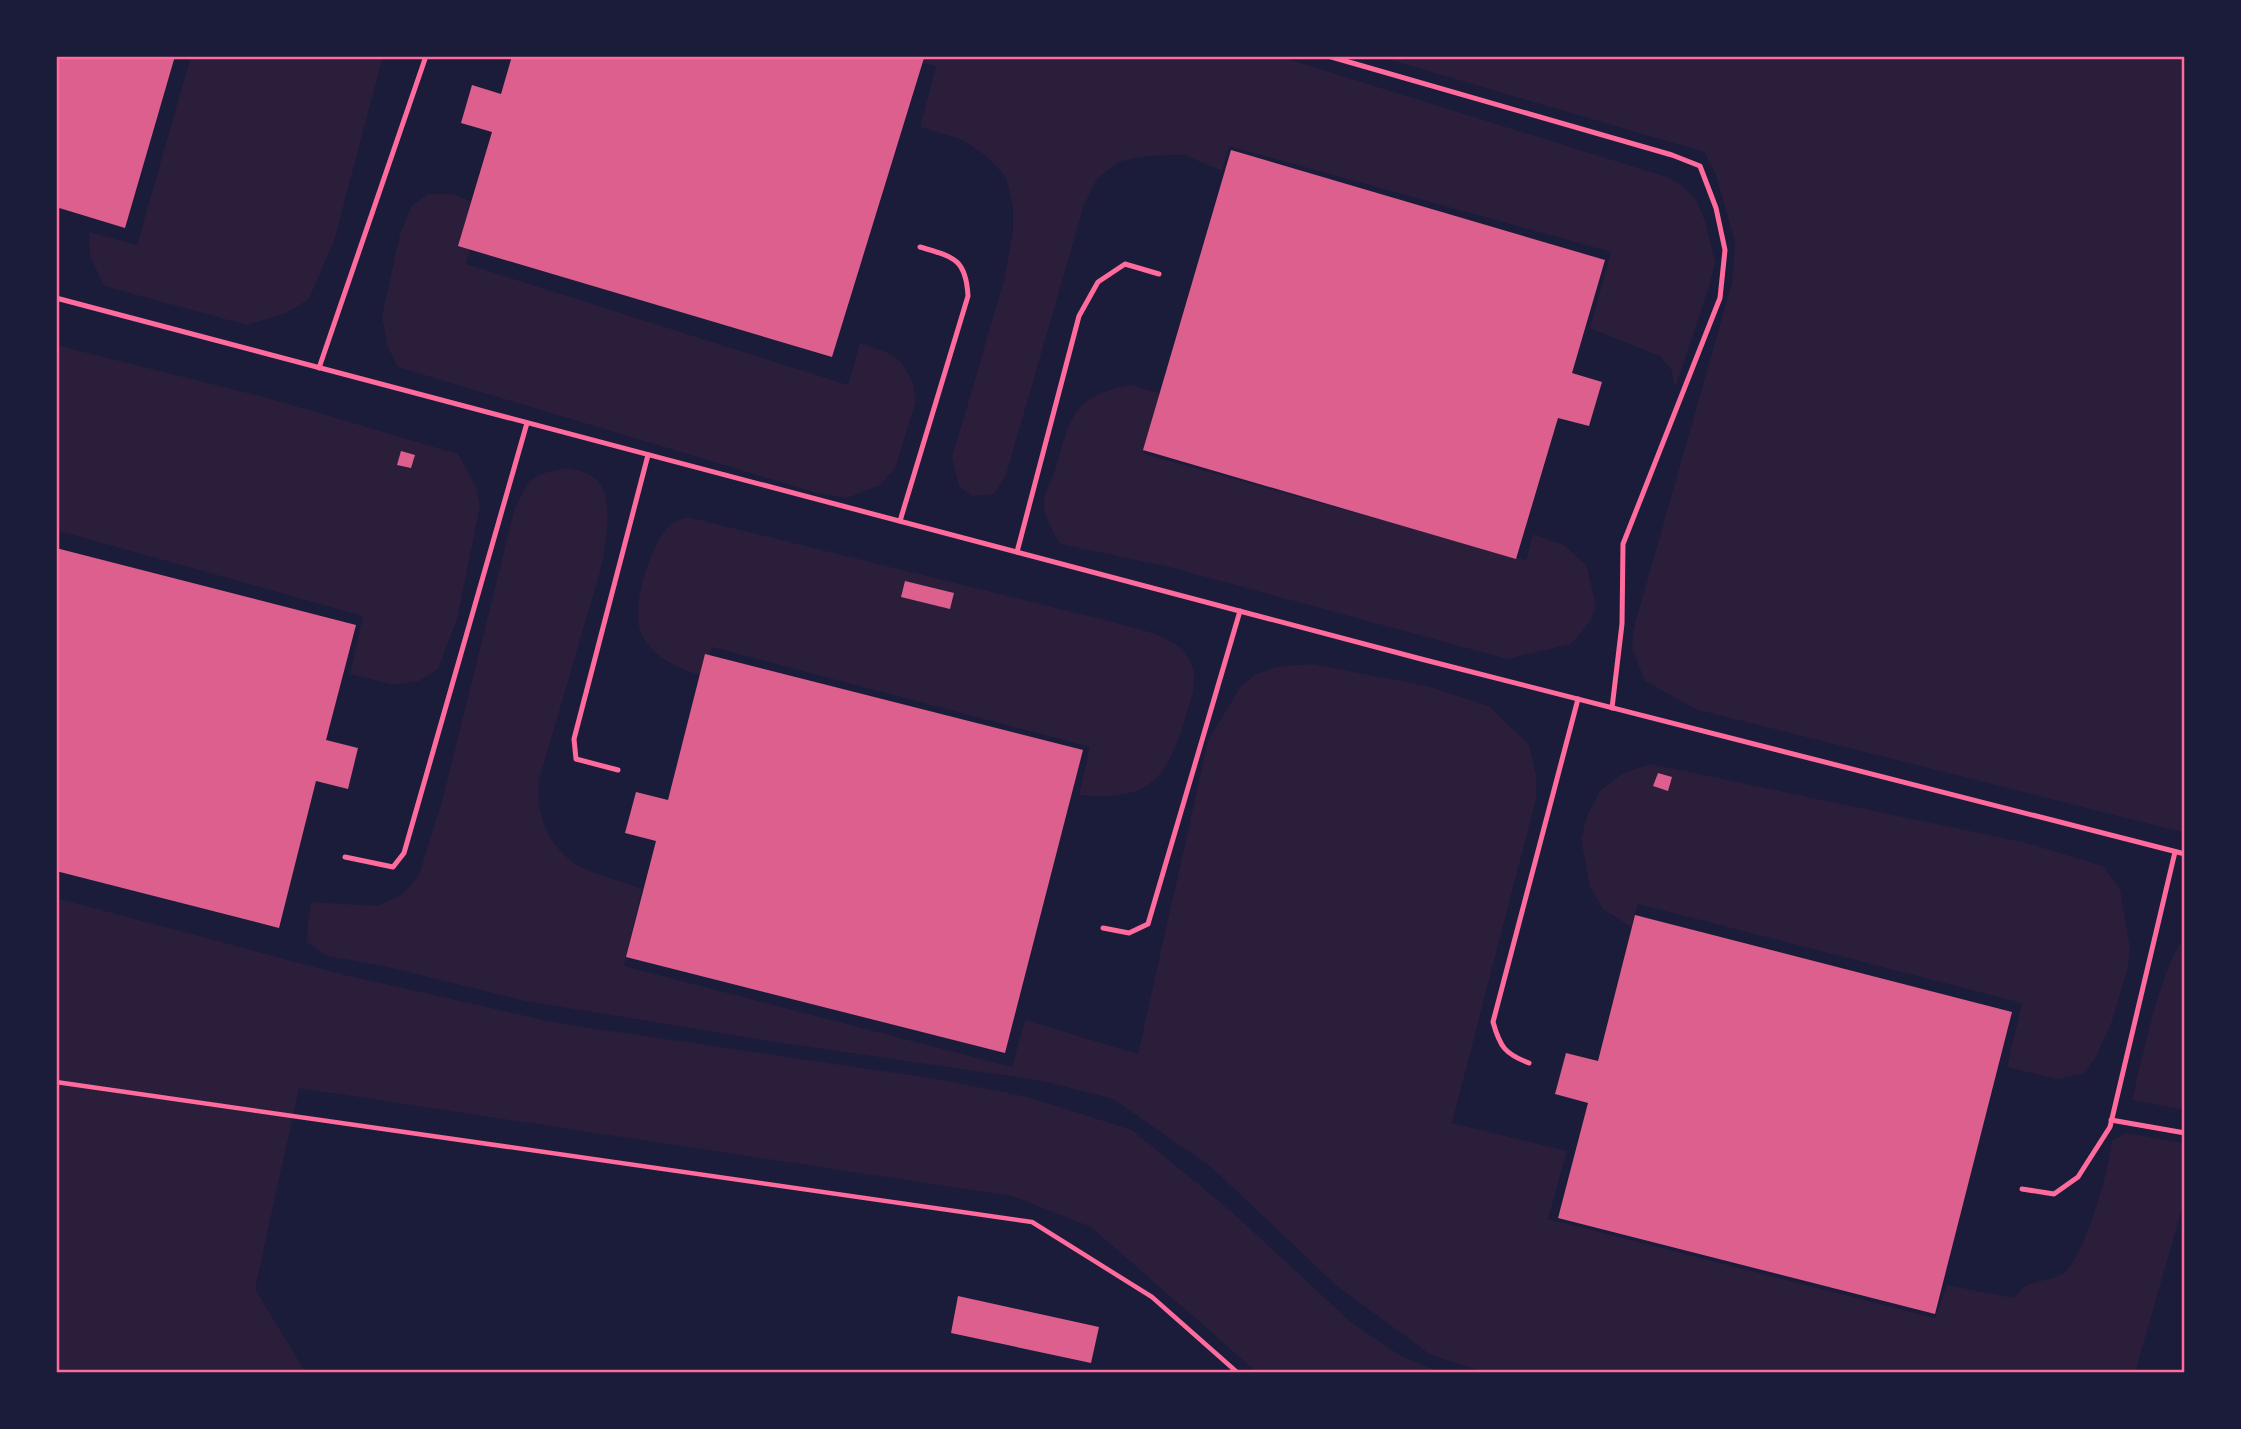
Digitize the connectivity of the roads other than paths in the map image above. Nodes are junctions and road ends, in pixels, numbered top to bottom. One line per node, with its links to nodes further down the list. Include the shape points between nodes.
1 (426, 56): 6 (lane)
2 (1328, 56): 13 (lane, via 1700,166 1725,250 1720,298 1623,544 1622,624)
3 (920, 247): 9 (lane, via 959,264 967,276 968,296)
4 (1159, 274): 10 (lane, via 1125,264 1098,282 1079,316)
5 (56, 298): 6 (lane)
6 (319, 368): 7 (lane)
7 (527, 423): 8 (lane); 17 (lane, via 404,853 393,867)
8 (648, 455): 9 (lane); 14 (lane, via 575,739 576,759)
9 (900, 522): 10 (lane)
10 (1017, 552): 11 (lane)
11 (1240, 611): 12 (lane); 18 (lane, via 1148,923 1129,933)
12 (1578, 699): 13 (lane); 19 (lane, via 1493,1022 1510,1056)
13 (1612, 708): 15 (lane)
14 (618, 770)
15 (2175, 852): 16 (lane); 20 (lane)
16 (2185, 854)
17 (345, 857)
18 (1103, 928)
19 (1529, 1063)
20 (2111, 1120): 21 (lane); 22 (lane, via 2078,1177 2054,1194)
21 (2185, 1133)
22 (2022, 1189)

